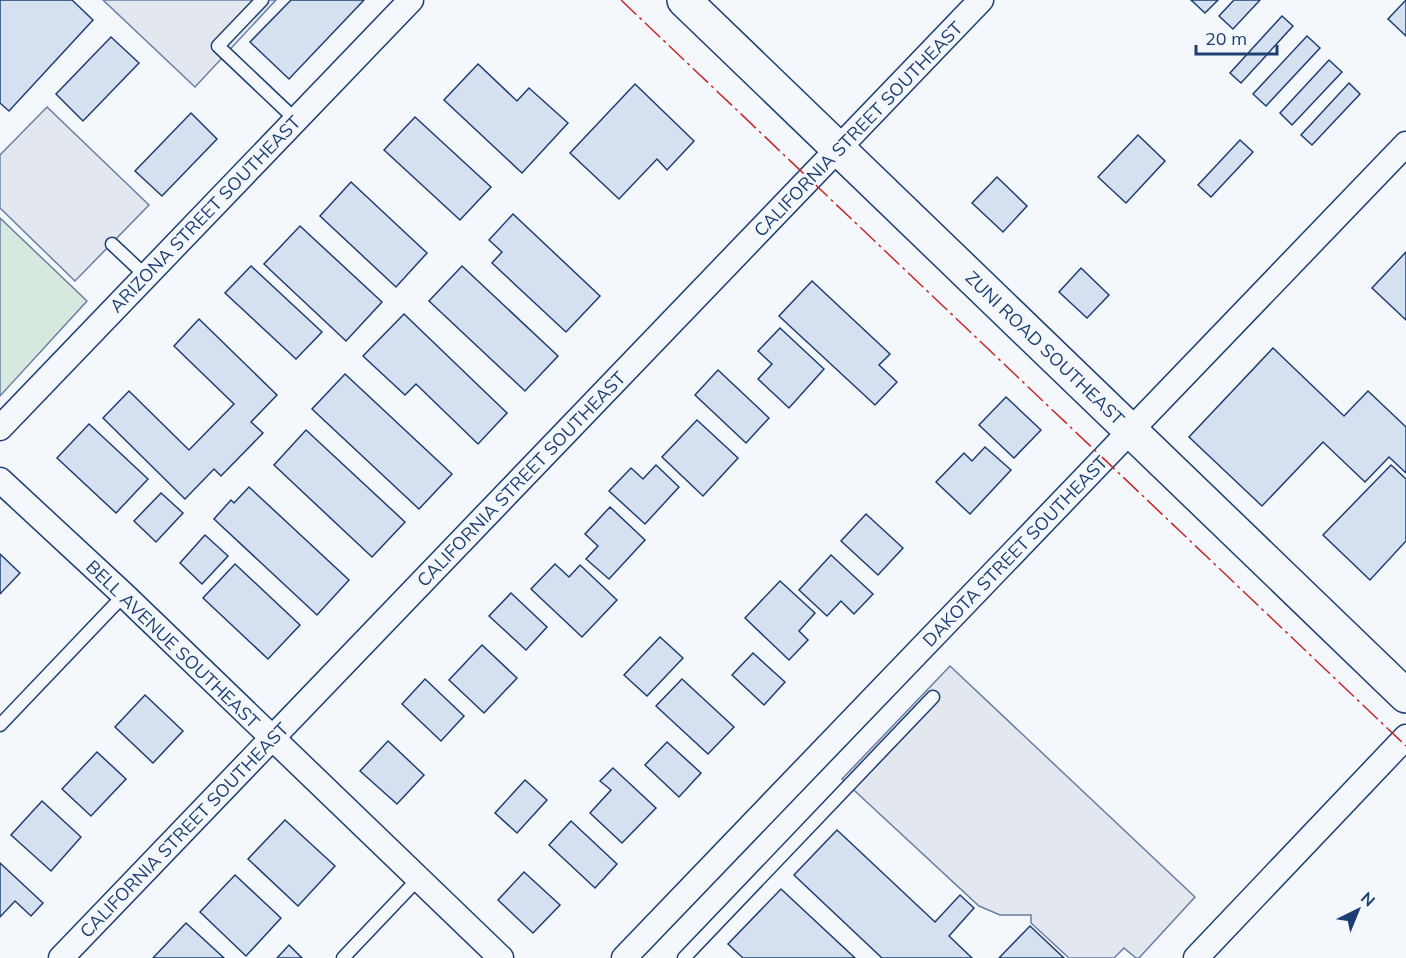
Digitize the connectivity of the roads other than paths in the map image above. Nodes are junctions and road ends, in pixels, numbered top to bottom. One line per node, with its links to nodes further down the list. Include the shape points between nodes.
1 (262, 0): 5 (lane, via 218,46)
2 (411, 0): 5 (street, ARIZONA STREET SOUTHEAST)
3 (684, 0): 7 (street, ZUNI ROAD SOUTHEAST)
4 (981, 0): 7 (street, CALIFORNIA STREET SOUTHEAST)
5 (296, 120): 9 (street, ARIZONA STREET SOUTHEAST)
6 (1406, 144): 11 (street, DAKOTA STREET SOUTHEAST)
7 (839, 149): 11 (street, ZUNI ROAD SOUTHEAST); 18 (street, CALIFORNIA STREET SOUTHEAST)
8 (112, 244): 9 (lane)
9 (146, 276): 10 (street, ARIZONA STREET SOUTHEAST)
10 (0, 428)
11 (1131, 430): 14 (street, ZUNI ROAD SOUTHEAST); 23 (street, DAKOTA STREET SOUTHEAST)
12 (0, 480): 13 (street, BELL AVENUE SOUTHEAST)
13 (124, 595): 16 (lane); 18 (street, BELL AVENUE SOUTHEAST)
14 (1406, 696)
15 (933, 697): 24 (lane)
16 (0, 725)
17 (1406, 738): 25 (street)
18 (271, 739): 19 (street, BELL AVENUE SOUTHEAST); 20 (street, CALIFORNIA STREET SOUTHEAST)
19 (418, 879): 21 (lane); 22 (street, BELL AVENUE SOUTHEAST)
20 (61, 958)
21 (343, 958)
22 (501, 958)
23 (624, 958)
24 (684, 958)
25 (1196, 958)

